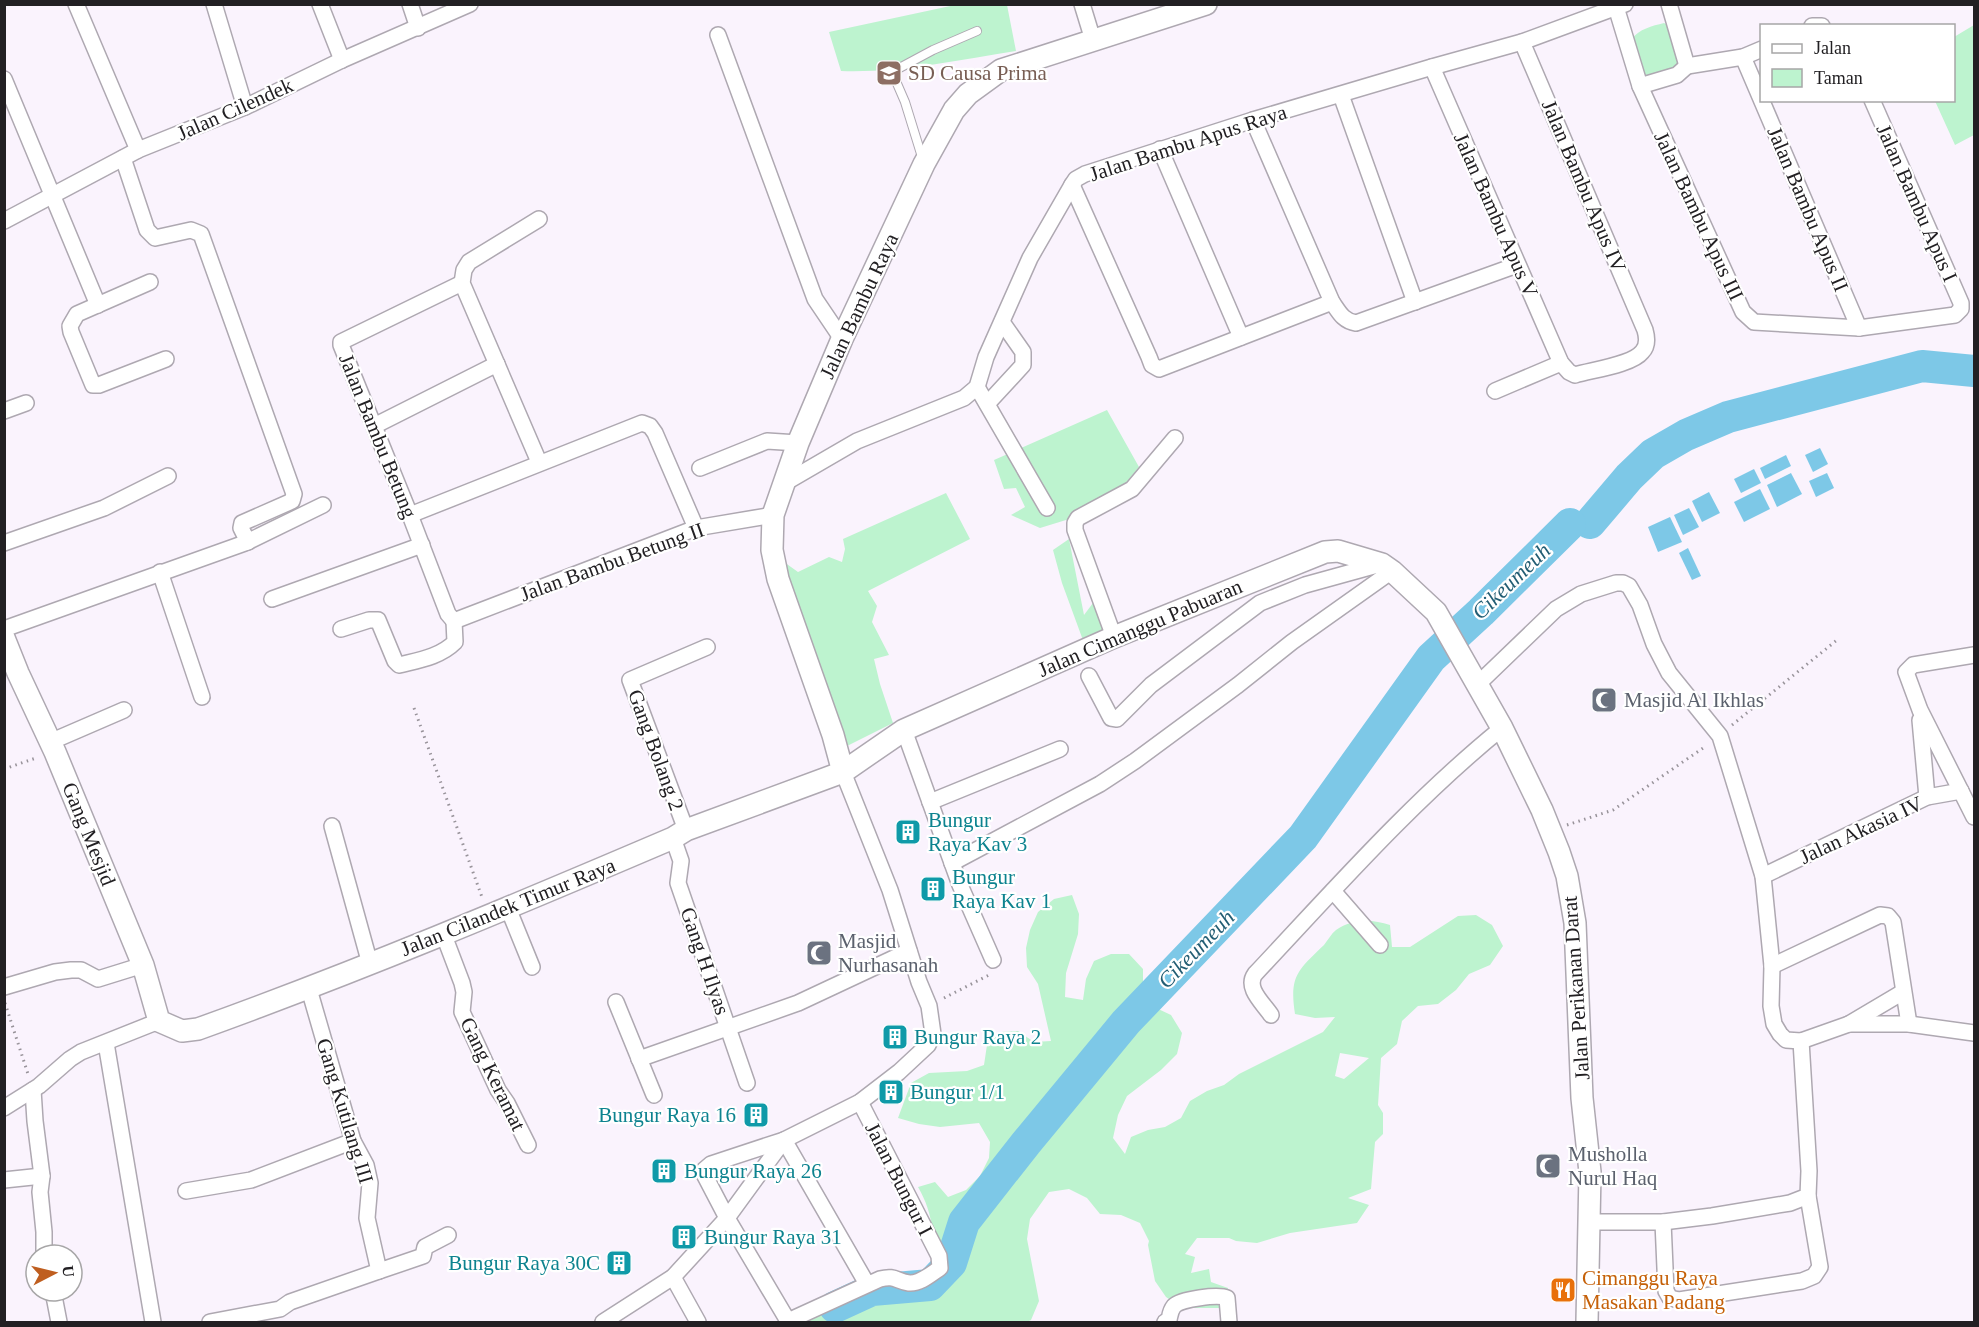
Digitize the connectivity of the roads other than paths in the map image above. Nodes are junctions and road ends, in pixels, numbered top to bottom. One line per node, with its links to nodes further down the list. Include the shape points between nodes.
1 (76, 4): 29 (street)
2 (214, 4): 26 (street)
3 (320, 4): 17 (street)
4 (410, 4): 10 (street)
5 (1082, 4): 13 (street)
6 (1206, 4): 13 (street, Jalan Bambu Raya)
7 (1669, 4): 18 (street)
8 (468, 5): 10 (street, Jalan Cilendek)
9 (1620, 6): 14 (street, Jalan Bambu Apus Raya); 21 (street, Jalan Bambu Apus III)
10 (418, 28): 17 (street, Jalan Cilendek)
11 (977, 31): 31 (lane, via 892,72)
12 (718, 35): 45 (street, via 815,299)
13 (1093, 40): 31 (street, Jalan Bambu Raya, via 1010,66 984,81 954,110)
14 (1522, 42): 19 (street, Jalan Bambu Apus Raya); 47 (street, Jalan Bambu Apus IV, via 1645,330 1646,345 1632,360 1575,375)
15 (1760, 49): 16 (street)
16 (1743, 57): 18 (street); 23 (street, Jalan Bambu Apus II)
17 (342, 60): 26 (street, Jalan Cilendek)
18 (1687, 66): 21 (street, via 1677,75)
19 (1431, 67): 22 (street, Jalan Bambu Apus Raya); 36 (street, Jalan Bambu Apus V)
20 (4, 79): 33 (street)
21 (1640, 86): 43 (street, Jalan Bambu Apus III, via 1748,318 1754,322)
22 (1341, 95): 27 (street, Jalan Bambu Apus Raya); 40 (street)
23 (1760, 97)
24 (1762, 102): 43 (street, Jalan Bambu Apus II)
25 (1873, 102): 43 (street, Jalan Bambu Apus I, via 1961,309 1955,315)
26 (245, 107): 29 (street, Jalan Cilendek)
27 (1253, 120): 28 (street, Jalan Bambu Apus Raya); 39 (street)
28 (1160, 149): 32 (street, Jalan Bambu Apus Raya, via 1085,174); 44 (street)
29 (138, 150): 30 (street, Jalan Cilendek)
30 (123, 158): 33 (street, Jalan Cilendek); 66 (street, via 147,230 155,238 191,230 201,234 294,494 292,501 242,523)
31 (924, 164): 45 (street, Jalan Bambu Raya)
32 (1072, 185): 42 (street, Jalan Bambu Apus Raya, via 1030,258); 44 (street, via 1152,365 1166,368)
33 (53, 196): 35 (street, Jalan Cilendek); 41 (street)
34 (539, 219): 38 (street, via 469,262)
35 (4, 221)
36 (1517, 266): 40 (street); 47 (street, Jalan Bambu Apus V)
37 (150, 282): 41 (street)
38 (462, 283): 48 (street); 54 (street, Jalan Bambu Betung, via 341,342)
39 (1332, 302): 40 (street, via 1342,317 1356,323); 44 (street)
40 (1415, 302)
41 (99, 305): 46 (street, via 77,314 70,326 93,385)
42 (1002, 322): 49 (street, Jalan Bambu Apus Raya); 52 (street, via 1023,352 1023,365)
43 (1859, 328)
44 (1241, 337)
45 (842, 339): 56 (street, Jalan Bambu Raya)
46 (166, 359)
47 (1561, 363): 50 (street)
48 (497, 364): 54 (street); 57 (street)
49 (977, 387): 52 (street); 60 (street, via 964,398 842,448)
50 (1495, 392)
51 (26, 403): 53 (street)
52 (988, 403): 62 (street)
53 (4, 411)
54 (374, 426): 63 (street, Jalan Bambu Betung)
55 (1175, 438): 76 (street, via 1132,489 1075,523)
56 (798, 443): 58 (street, via 767,441); 60 (street, Jalan Bambu Raya)
57 (539, 462): 63 (street); 65 (street, via 642,423 650,426 656,432)
58 (700, 468)
59 (168, 476): 67 (street, via 104,508)
60 (783, 484): 64 (street, Jalan Bambu Raya)
61 (323, 505): 66 (street)
62 (1047, 508)
63 (411, 515): 68 (street, Jalan Bambu Betung)
64 (773, 515): 65 (street, Jalan Bambu Betung II); 90 (street, Jalan Bambu Raya, via 772,550 778,579)
65 (696, 528): 73 (street, Jalan Bambu Betung II)
66 (249, 542): 70 (street)
67 (4, 543)
68 (422, 545): 71 (street); 73 (street, Jalan Bambu Betung)
69 (1387, 567): 72 (street, Jalan Cimanggu Pabuaran); 76 (street, Jalan Cimanggu Pabuaran, via 1338,550 1324,552); 81 (street, via 1305,585 1260,603 1151,685 1117,719 1111,718); 97 (street, via 1238,685 1127,766)
70 (160, 572): 74 (street); 83 (street)
71 (272, 599)
72 (1436, 612): 82 (street, Jalan Perikanan Darat)
73 (454, 621): 75 (street, via 455,642 448,649 399,665 378,620)
74 (4, 629)
75 (341, 629)
76 (1114, 637): 87 (street, Jalan Cimanggu Pabuaran)
77 (4, 638): 80 (street, Gang Mesjid)
78 (707, 647): 96 (street, Gang Bolang 2, via 630,680)
79 (1974, 654): 85 (street, via 1913,665 1906,672)
80 (11, 675): 88 (street, Gang Mesjid)
81 (1089, 676)
82 (1478, 684): 86 (street, Jalan Perikanan Darat); 98 (street, via 1556,609 1581,594 1616,583 1629,586 1670,673 1720,736)
83 (202, 697)
84 (124, 710): 88 (street)
85 (1920, 710): 91 (street); 92 (street)
86 (1502, 728): 99 (street, via 1468,756); 135 (street, Jalan Perikanan Darat, via 1551,831 1567,876 1575,923 1590,1172)
87 (904, 730): 90 (street, Jalan Cimanggu Pabuaran); 93 (street)
88 (53, 747): 106 (street, Gang Mesjid)
89 (1060, 749): 93 (street)
90 (843, 772): 96 (street, Jalan Cilandek Timur Raya); 103 (street, via 890,890)
91 (1961, 791): 92 (street, Jalan Akasia IV); 94 (street)
92 (1927, 797): 98 (street, Jalan Akasia IV)
93 (930, 801): 97 (street)
94 (1974, 817)
95 (332, 826): 105 (street)
96 (679, 834): 100 (street, Jalan Cilandek Timur Raya); 117 (street, Gang H Ilyas, via 678,883)
97 (952, 863): 104 (street)
98 (1763, 876): 107 (street)
99 (1333, 891): 102 (street); 113 (street, via 1251,980 1251,987)
100 (499, 912): 101 (street, Jalan Cilandek Timur Raya); 108 (street)
101 (443, 933): 105 (street, Jalan Cilandek Timur Raya); 129 (street, Gang Keramat, via 462,983 462,1012)
102 (1380, 945)
103 (909, 951): 117 (street, via 798,1003); 125 (street, via 929,1006 933,1034 928,1045)
104 (993, 960)
105 (370, 964): 110 (street, Jalan Cilandek Timur Raya)
106 (143, 965): 109 (street, via 98,979 81,970 55,972); 114 (street, Gang Mesjid)
107 (1772, 966): 111 (street, via 1880,915 1888,916 1893,922); 119 (street, via 1774,1024 1786,1040)
108 (532, 967)
109 (4, 987)
110 (309, 989): 114 (street, Jalan Cilandek Timur Raya, via 198,1029 182,1031); 128 (street, Gang Kutilang III)
111 (1903, 992): 115 (street); 116 (street)
112 (616, 1002): 121 (street)
113 (1271, 1015)
114 (165, 1024): 120 (street)
115 (1849, 1024): 116 (street); 119 (street)
116 (1908, 1024): 118 (street)
117 (728, 1029): 121 (street); 122 (street, Gang H Ilyas)
118 (1974, 1033)
119 (1801, 1041): 133 (street)
120 (106, 1043): 123 (street, via 70,1059); 145 (street)
121 (639, 1059): 124 (street)
122 (747, 1083)
123 (33, 1090): 126 (street); 130 (street)
124 (654, 1095)
125 (860, 1102): 127 (street); 141 (street, Jalan Bungur I, via 939,1256 940,1268 920,1281 909,1283 889,1276)
126 (4, 1108)
127 (784, 1140): 134 (street); 134 (street, via 711,1164 704,1170); 141 (street)
128 (353, 1142): 132 (street, via 251,1180); 139 (street, Gang Kutilang III, via 366,1165 370,1183 367,1218)
129 (528, 1145)
130 (42, 1176): 131 (street); 138 (street)
131 (4, 1180)
132 (186, 1191)
133 (1808, 1196): 136 (street, via 1790,1203); 136 (street, via 1820,1267 1814,1276 1802,1281 1679,1300 1670,1298 1666,1291)
134 (727, 1218): 140 (street); 143 (street)
135 (1589, 1222): 136 (street); 151 (street, Jalan Perikanan Darat)
136 (1663, 1222)
137 (448, 1235): 139 (street, via 425,1247 423,1257)
138 (44, 1243)
139 (380, 1271): 146 (street, via 280,1309)
140 (673, 1277): 147 (street); 148 (street)
141 (867, 1284): 143 (street)
142 (55, 1303): 144 (street)
143 (788, 1321)
144 (59, 1323)
145 (153, 1323)
146 (210, 1323)
147 (603, 1323)
148 (699, 1323)
149 (1165, 1323): 150 (street, via 1179,1303 1220,1296 1227,1298)
150 (1229, 1323)
151 (1587, 1323)

